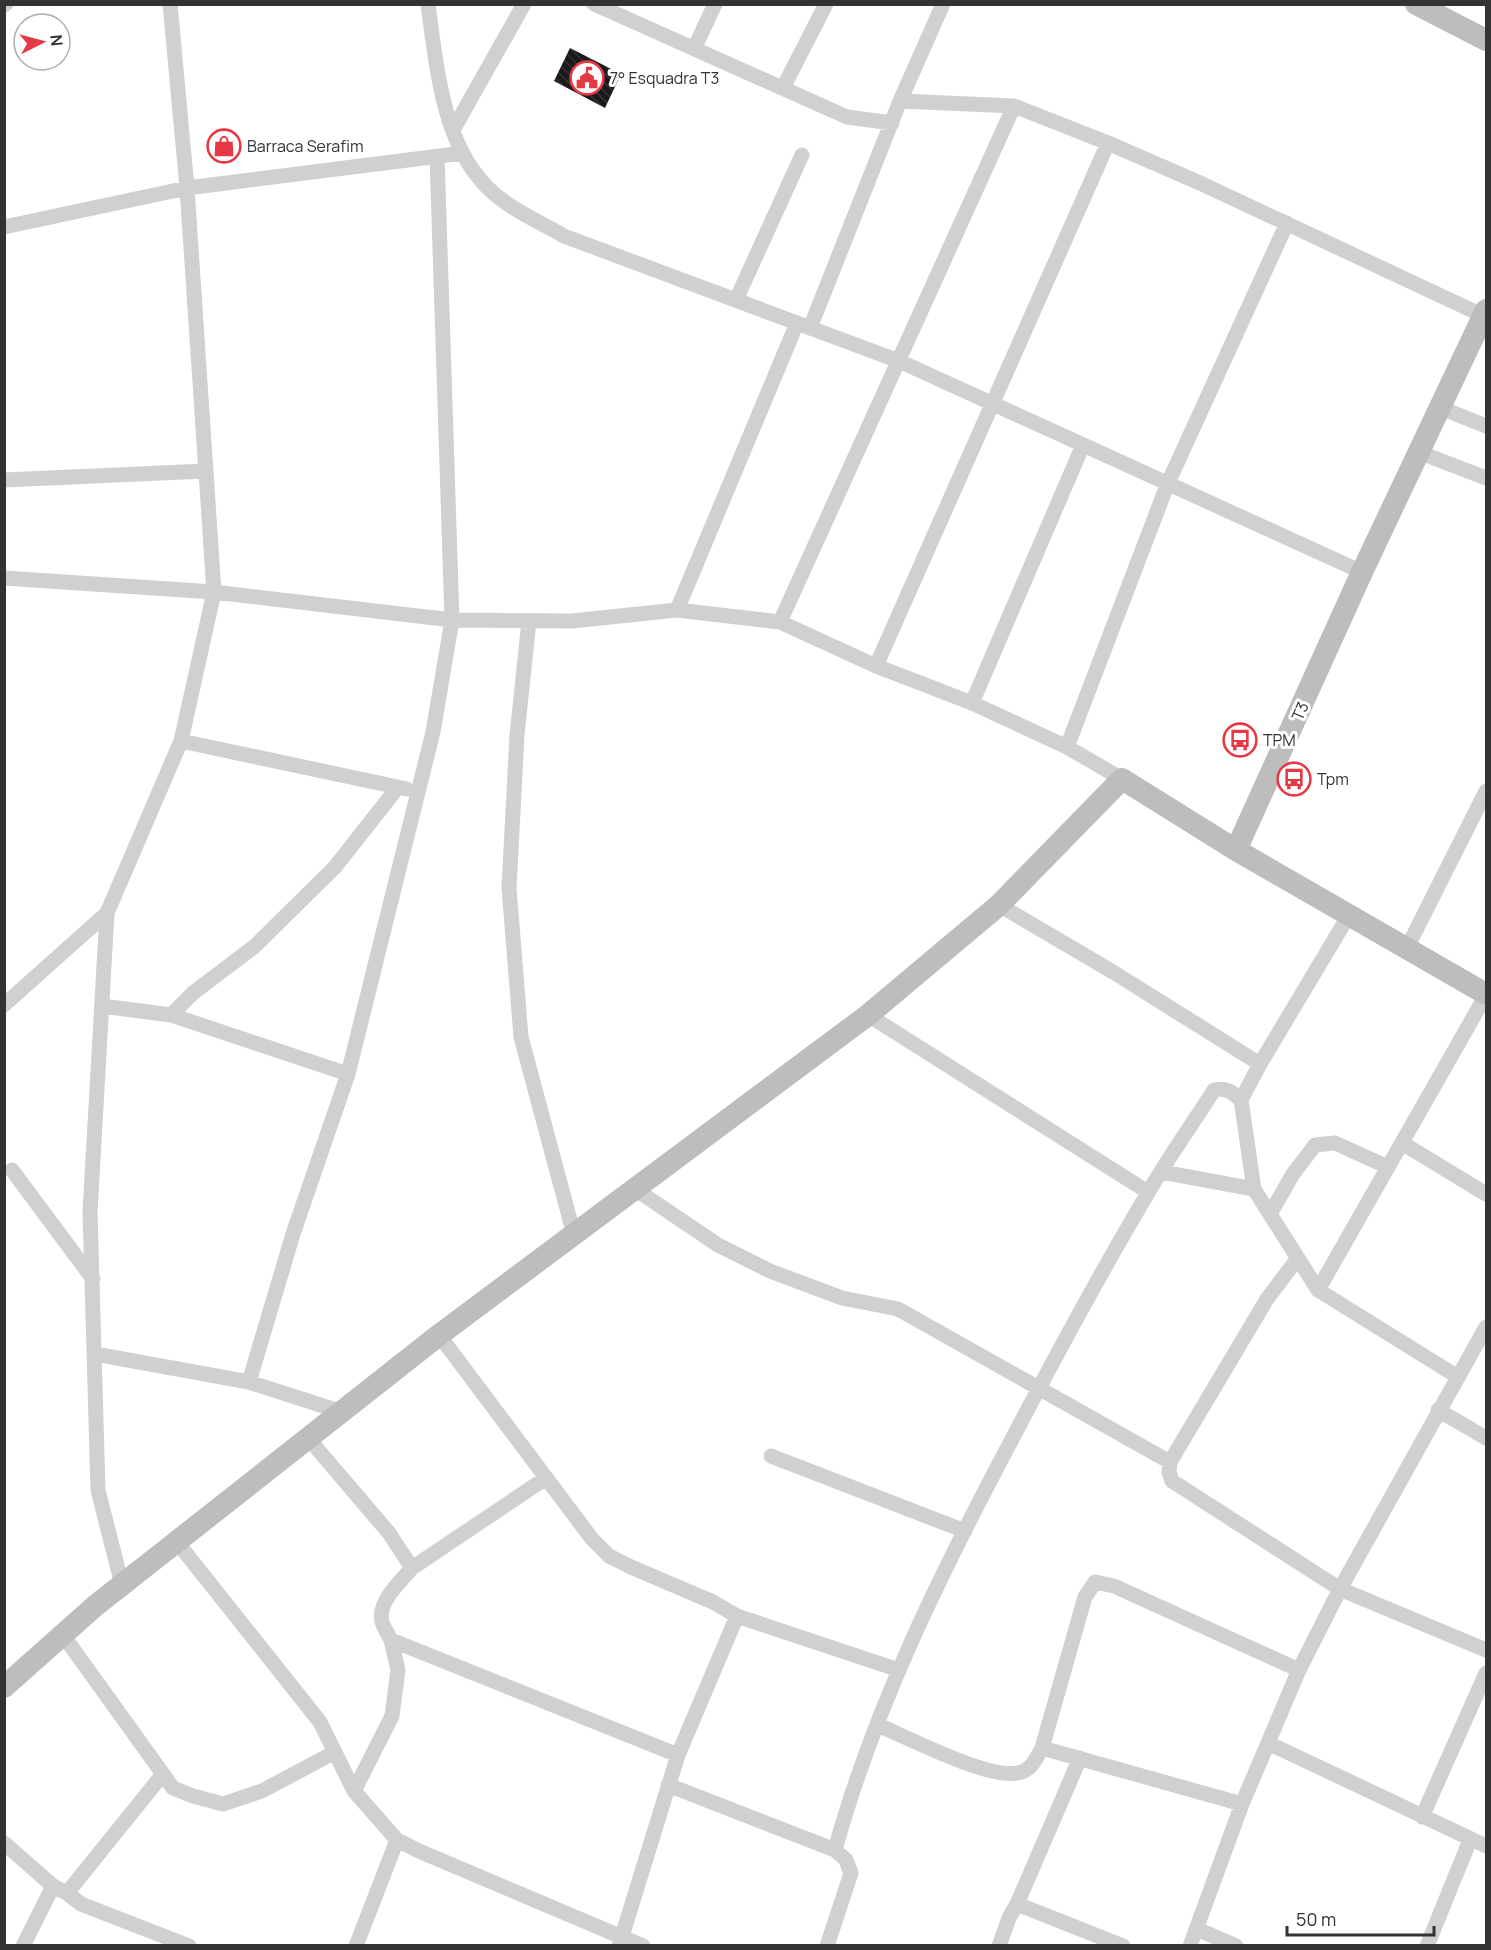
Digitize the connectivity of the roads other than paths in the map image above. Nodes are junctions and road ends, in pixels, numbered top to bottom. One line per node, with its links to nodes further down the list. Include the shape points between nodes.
1 (170, 4): 20 (street)
2 (428, 4): 15 (street, via 443,100)
3 (524, 4): 15 (street)
4 (715, 4): 10 (street)
5 (826, 4): 11 (street)
6 (943, 4): 12 (street)
7 (1416, 4): 9 (street)
8 (600, 6): 10 (street)
9 (1486, 40)
10 (694, 49): 11 (street)
11 (783, 88): 14 (street, via 847,117)
12 (900, 101): 13 (street); 14 (street)
13 (1014, 106): 16 (street); 26 (street)
14 (892, 123): 25 (street)
15 (453, 130): 17 (street)
16 (1108, 142): 21 (street); 27 (street)
17 (463, 153): 19 (street); 23 (street, via 486,186 564,236)
18 (802, 155): 23 (street)
19 (437, 156): 20 (street); 40 (street)
20 (187, 188): 22 (street); 32 (street)
21 (1287, 224): 24 (street); 35 (street)
22 (4, 227)
23 (736, 300): 25 (street)
24 (1485, 313): 28 (street, T3)
25 (804, 325): 26 (street); 39 (street)
26 (899, 361): 27 (street); 42 (street)
27 (993, 404): 30 (street); 43 (street)
28 (1441, 408): 29 (street); 31 (street, T3)
29 (1486, 426)
30 (1083, 444): 35 (street); 44 (street)
31 (1421, 453): 33 (street); 36 (street, T3)
32 (206, 471): 34 (street); 38 (street)
33 (1486, 478)
34 (4, 480)
35 (1168, 483): 36 (street); 46 (street)
36 (1362, 572): 51 (street, T3)
37 (4, 578): 38 (street)
38 (214, 592): 40 (street); 45 (street)
39 (677, 610): 41 (street, via 572,621); 42 (street)
40 (452, 620): 41 (street); 49 (street)
41 (529, 621): 73 (street, via 517,735 509,888 520,1037)
42 (780, 622): 43 (street)
43 (876, 666): 44 (street)
44 (972, 703): 46 (street)
45 (181, 741): 48 (street); 53 (street)
46 (1067, 747): 47 (street)
47 (1122, 779): 51 (street); 52 (street)
48 (398, 787): 49 (street); 59 (street, via 334,867 255,946)
49 (419, 791): 62 (street)
50 (1486, 791): 55 (street)
51 (1236, 850): 54 (street)
52 (999, 905): 60 (street); 61 (street)
53 (107, 913): 57 (street); 58 (street)
54 (1349, 915): 55 (street); 61 (street)
55 (1407, 948): 56 (street)
56 (1486, 994): 64 (street)
57 (4, 1005)
58 (102, 1006): 59 (street); 75 (street, via 90,1212)
59 (171, 1014): 62 (street)
60 (868, 1015): 68 (street); 70 (street)
61 (1260, 1064): 63 (street)
62 (348, 1074): 81 (street, via 293,1234)
63 (1241, 1100): 67 (street, via 1229,1090 1214,1090); 69 (street)
64 (1402, 1143): 65 (street); 71 (street)
65 (1388, 1167): 72 (street, via 1335,1143 1316,1145 1293,1174); 76 (street)
66 (7, 1170): 75 (street)
67 (1162, 1172): 69 (street); 70 (street)
68 (635, 1189): 73 (street); 82 (street, via 718,1245 770,1271 842,1298 898,1309)
69 (1254, 1189): 72 (street)
70 (1148, 1192): 82 (street)
71 (1486, 1194)
72 (1270, 1214): 74 (street)
73 (574, 1235): 78 (street)
74 (1298, 1258): 76 (street); 88 (street, via 1267,1299)
75 (93, 1279): 79 (street)
76 (1318, 1290): 80 (street)
77 (1486, 1327): 80 (street)
78 (439, 1335): 84 (street); 89 (street)
79 (95, 1354): 81 (street); 93 (street, via 98,1490)
80 (1458, 1377): 83 (street)
81 (249, 1382): 84 (street)
82 (1039, 1388): 88 (street); 90 (street)
83 (1438, 1410): 86 (street); 94 (street)
84 (342, 1412): 85 (street)
85 (308, 1438): 91 (street); 92 (street, via 389,1533)
86 (1486, 1438)
87 (771, 1456): 90 (street)
88 (1170, 1462): 94 (street, via 1172,1481)
89 (546, 1478): 92 (street); 95 (street, via 609,1556)
90 (964, 1531): 99 (street)
91 (177, 1542): 93 (street); 106 (street, via 320,1722)
92 (412, 1568): 97 (street, via 382,1608 382,1621)
93 (122, 1585): 96 (street)
94 (1340, 1589): 98 (street); 100 (street)
95 (737, 1616): 99 (street); 107 (street)
96 (63, 1635): 102 (street); 109 (street)
97 (391, 1640): 107 (street); 111 (street, via 398,1670 392,1716)
98 (1486, 1650)
99 (899, 1670): 103 (street)
100 (1299, 1670): 104 (street); 105 (street, via 1114,1586 1095,1582 1085,1597)
101 (1486, 1673): 113 (street)
102 (4, 1687)
103 (878, 1725): 105 (street, via 995,1773 1018,1773 1033,1765); 118 (street)
104 (1268, 1743): 112 (street); 113 (street)
105 (1042, 1748): 108 (street)
106 (335, 1752): 109 (street, via 262,1791 223,1804 173,1788); 111 (street)
107 (678, 1755): 110 (street)
108 (1080, 1758): 112 (street); 120 (street)
109 (163, 1774): 119 (street)
110 (668, 1785): 118 (street); 122 (street)
111 (354, 1791): 114 (street)
112 (1242, 1804): 121 (street)
113 (1422, 1817): 115 (street)
114 (397, 1840): 122 (street); 125 (street)
115 (1470, 1840): 117 (street); 132 (street)
116 (4, 1843): 119 (street)
117 (1486, 1846)
118 (835, 1850): 127 (street, via 846,1860 851,1873)
119 (60, 1890): 123 (street); 124 (street, via 81,1904)
120 (1017, 1904): 128 (street); 129 (street)
121 (1197, 1929): 130 (street); 131 (street)
122 (621, 1941): 126 (street)
123 (23, 1946)
124 (189, 1946)
125 (356, 1946)
126 (643, 1946)
127 (827, 1946)
128 (999, 1946)
129 (1123, 1946)
130 (1190, 1946)
131 (1236, 1946)
132 (1427, 1946)

